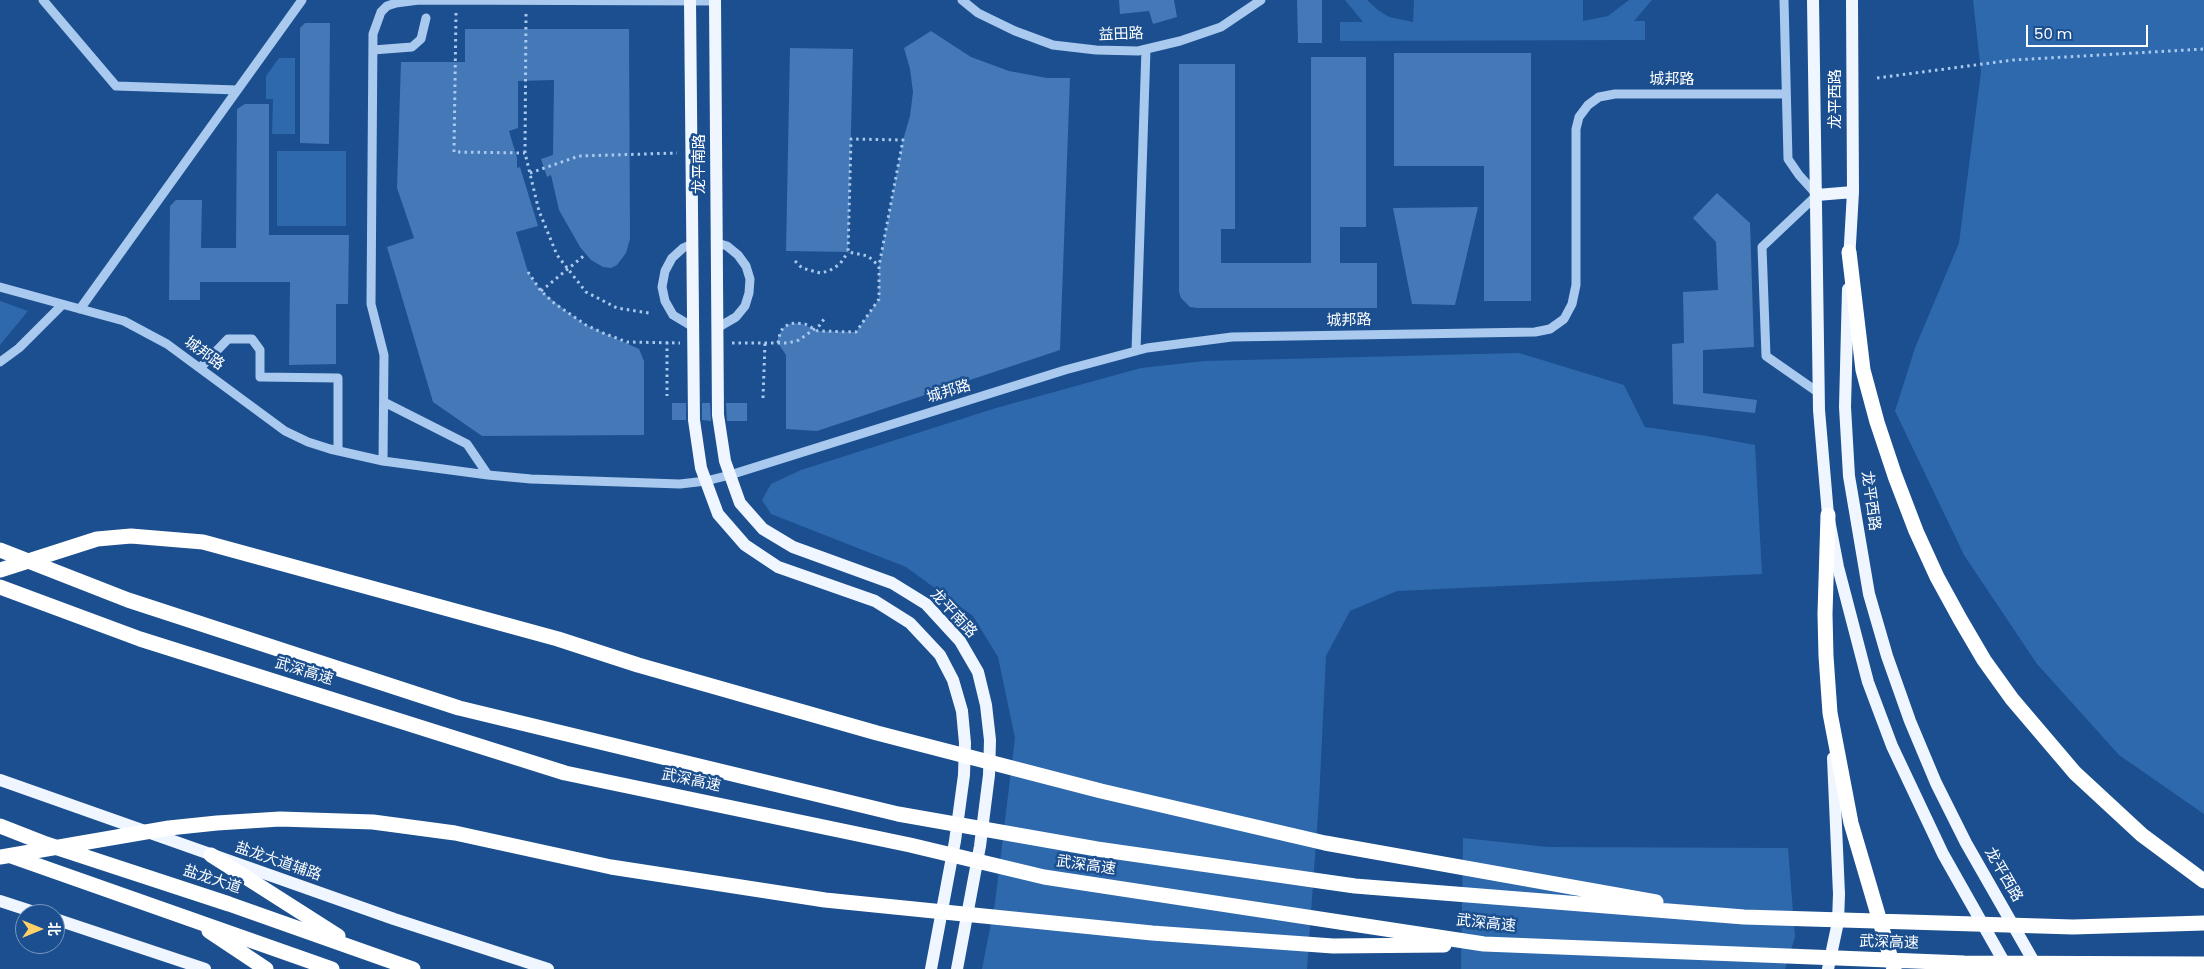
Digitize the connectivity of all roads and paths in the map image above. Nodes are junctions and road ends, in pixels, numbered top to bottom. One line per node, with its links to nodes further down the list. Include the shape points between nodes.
1 (44, 0): 18 (street, via 116,86)
2 (302, 0): 18 (street)
3 (450, 0): 4 (street); 15 (street, via 407,1 387,6 376,22)
4 (690, 0): 5 (street); 26 (main road, 龙平南路)
5 (715, 0): 25 (main road, 龙平南路)
6 (962, 0): 14 (street, 益田路, via 978,13 1053,45 1096,50)
7 (1261, 0): 14 (street, 益田路, via 1221,27)
8 (1784, 0): 19 (street)
9 (1813, 0): 24 (main road, 龙平西路)
10 (1852, 0): 23 (main road, 龙平西路)
11 (456, 13): 20 (path, via 454,152)
12 (526, 14): 20 (path)
13 (426, 18): 15 (street, via 421,39 412,46)
14 (1146, 49): 46 (street)
15 (373, 50): 52 (street, via 371,304 384,355)
16 (2204, 50): 17 (path, via 2014,60)
17 (1877, 78)
18 (238, 90): 36 (street)
19 (1786, 94): 24 (street, via 1788,159); 46 (street, 城邦路, via 1615,94 1599,97 1588,106 1579,117 1576,130 1576,285 1572,304 1564,319 1550,329 1535,332 1232,337)
20 (526, 152): 22 (path)
21 (678, 153): 22 (path, via 579,156)
22 (530, 173): 37 (path, via 539,211 556,255 586,292 617,308)
23 (1852, 192): 24 (main road); 28 (main road, 龙平西路)
24 (1817, 195): 49 (main road, 龙平西路); 49 (street, via 1762,247 1766,356)
25 (717, 243): 40 (main road, 龙平南路); 40 (street, via 738,255 750,279 745,306 736,317)
26 (692, 244): 39 (main road, 龙平南路); 39 (street, via 672,258 664,271 662,287 665,302 673,315)
27 (848, 252): 30 (path, via 840,264 820,273 802,268); 31 (path, via 868,256); 31 (path, via 851,139 903,140)
28 (1849, 252): 68 (highway, via 1863,370 1877,422 1916,531 1960,620 2012,699 2075,773 2142,835); 88 (main road, 龙平西路, via 1845,408 1849,476 1870,594 1887,656 1936,783 1966,843)
29 (586, 254): 34 (path)
30 (795, 261)
31 (879, 266): 45 (path, via 878,300 856,332 818,331 795,323 783,328)
32 (528, 272): 34 (path)
33 (0, 287): 35 (street, 城邦路)
34 (541, 291): 41 (path, via 570,314 603,333 627,342)
35 (62, 304): 36 (street, 城邦路); 47 (street, via 19,348)
36 (80, 309): 48 (street, 城邦路, via 124,321 167,344)
37 (649, 313)
38 (826, 316): 45 (path, via 820,325 800,340)
39 (693, 327): 57 (main road, 龙平南路, via 694,420)
40 (717, 328): 55 (main road, 龙平南路, via 718,415)
41 (667, 342): 42 (path); 50 (path)
42 (687, 343)
43 (726, 343): 44 (path)
44 (765, 343): 45 (path); 51 (path)
45 (778, 343)
46 (1136, 351): 55 (street, 城邦路, via 1064,370)
47 (0, 362)
48 (200, 368): 53 (street, 城邦路, via 285,430 308,442); 53 (street, via 228,339 252,340 260,350 260,377 338,378)
49 (1819, 392): 58 (main road, 龙平西路)
50 (667, 396)
51 (764, 398)
52 (384, 402): 54 (street); 56 (street, via 467,444)
53 (338, 451): 54 (street, 城邦路)
54 (383, 461): 56 (street, 城邦路)
55 (730, 474): 57 (street, 城邦路); 84 (main road, 龙平南路, via 740,503 764,529 793,547 892,583 926,604 960,642 978,672 990,740 989,775 980,846)
56 (488, 475): 57 (street, 城邦路, via 680,484)
57 (706, 481): 83 (main road, via 718,514 745,545 778,567 875,601 910,623 940,655 953,680 962,711 964,774 956,841)
58 (1828, 515): 62 (highway, via 1825,614); 87 (main road, 龙平西路, via 1868,682 1892,746 1942,854)
59 (0, 550): 72 (highway, 武深高速, via 128,600 459,708 877,809 1097,849 1355,886)
60 (0, 570): 72 (highway, via 97,539 131,536 203,542 558,640 877,733 1101,791 1325,843)
61 (0, 587): 75 (highway, 武深高速, via 123,632 565,773 867,836 1044,877)
62 (1830, 713): 85 (main road, via 1839,894 1836,932); 86 (highway, via 1851,823)
63 (0, 780): 66 (main road, 盐龙大道辅路)
64 (0, 826): 76 (highway, 盐龙大道)
65 (0, 852): 71 (highway)
66 (211, 856): 76 (highway); 82 (main road, 盐龙大道辅路, via 394,920)
67 (0, 857): 75 (highway, via 169,828 280,819 337,820 454,833 611,867 825,900 1333,946)
68 (2204, 881)
69 (0, 901): 70 (main road)
70 (15, 906)
71 (190, 918): 79 (highway); 80 (highway)
72 (1744, 918): 74 (highway, 武深高速, via 2073,927)
73 (65, 922): 78 (main road)
74 (2204, 923)
75 (1484, 944): 77 (highway, 武深高速, via 1964,964)
76 (361, 951): 81 (highway, 盐龙大道)
77 (2204, 964)
78 (204, 969)
79 (266, 969)
80 (332, 969)
81 (413, 969)
82 (548, 969)
83 (931, 969)
84 (957, 969)
85 (1828, 969)
86 (1894, 969)
87 (2008, 969)
88 (2038, 969)

